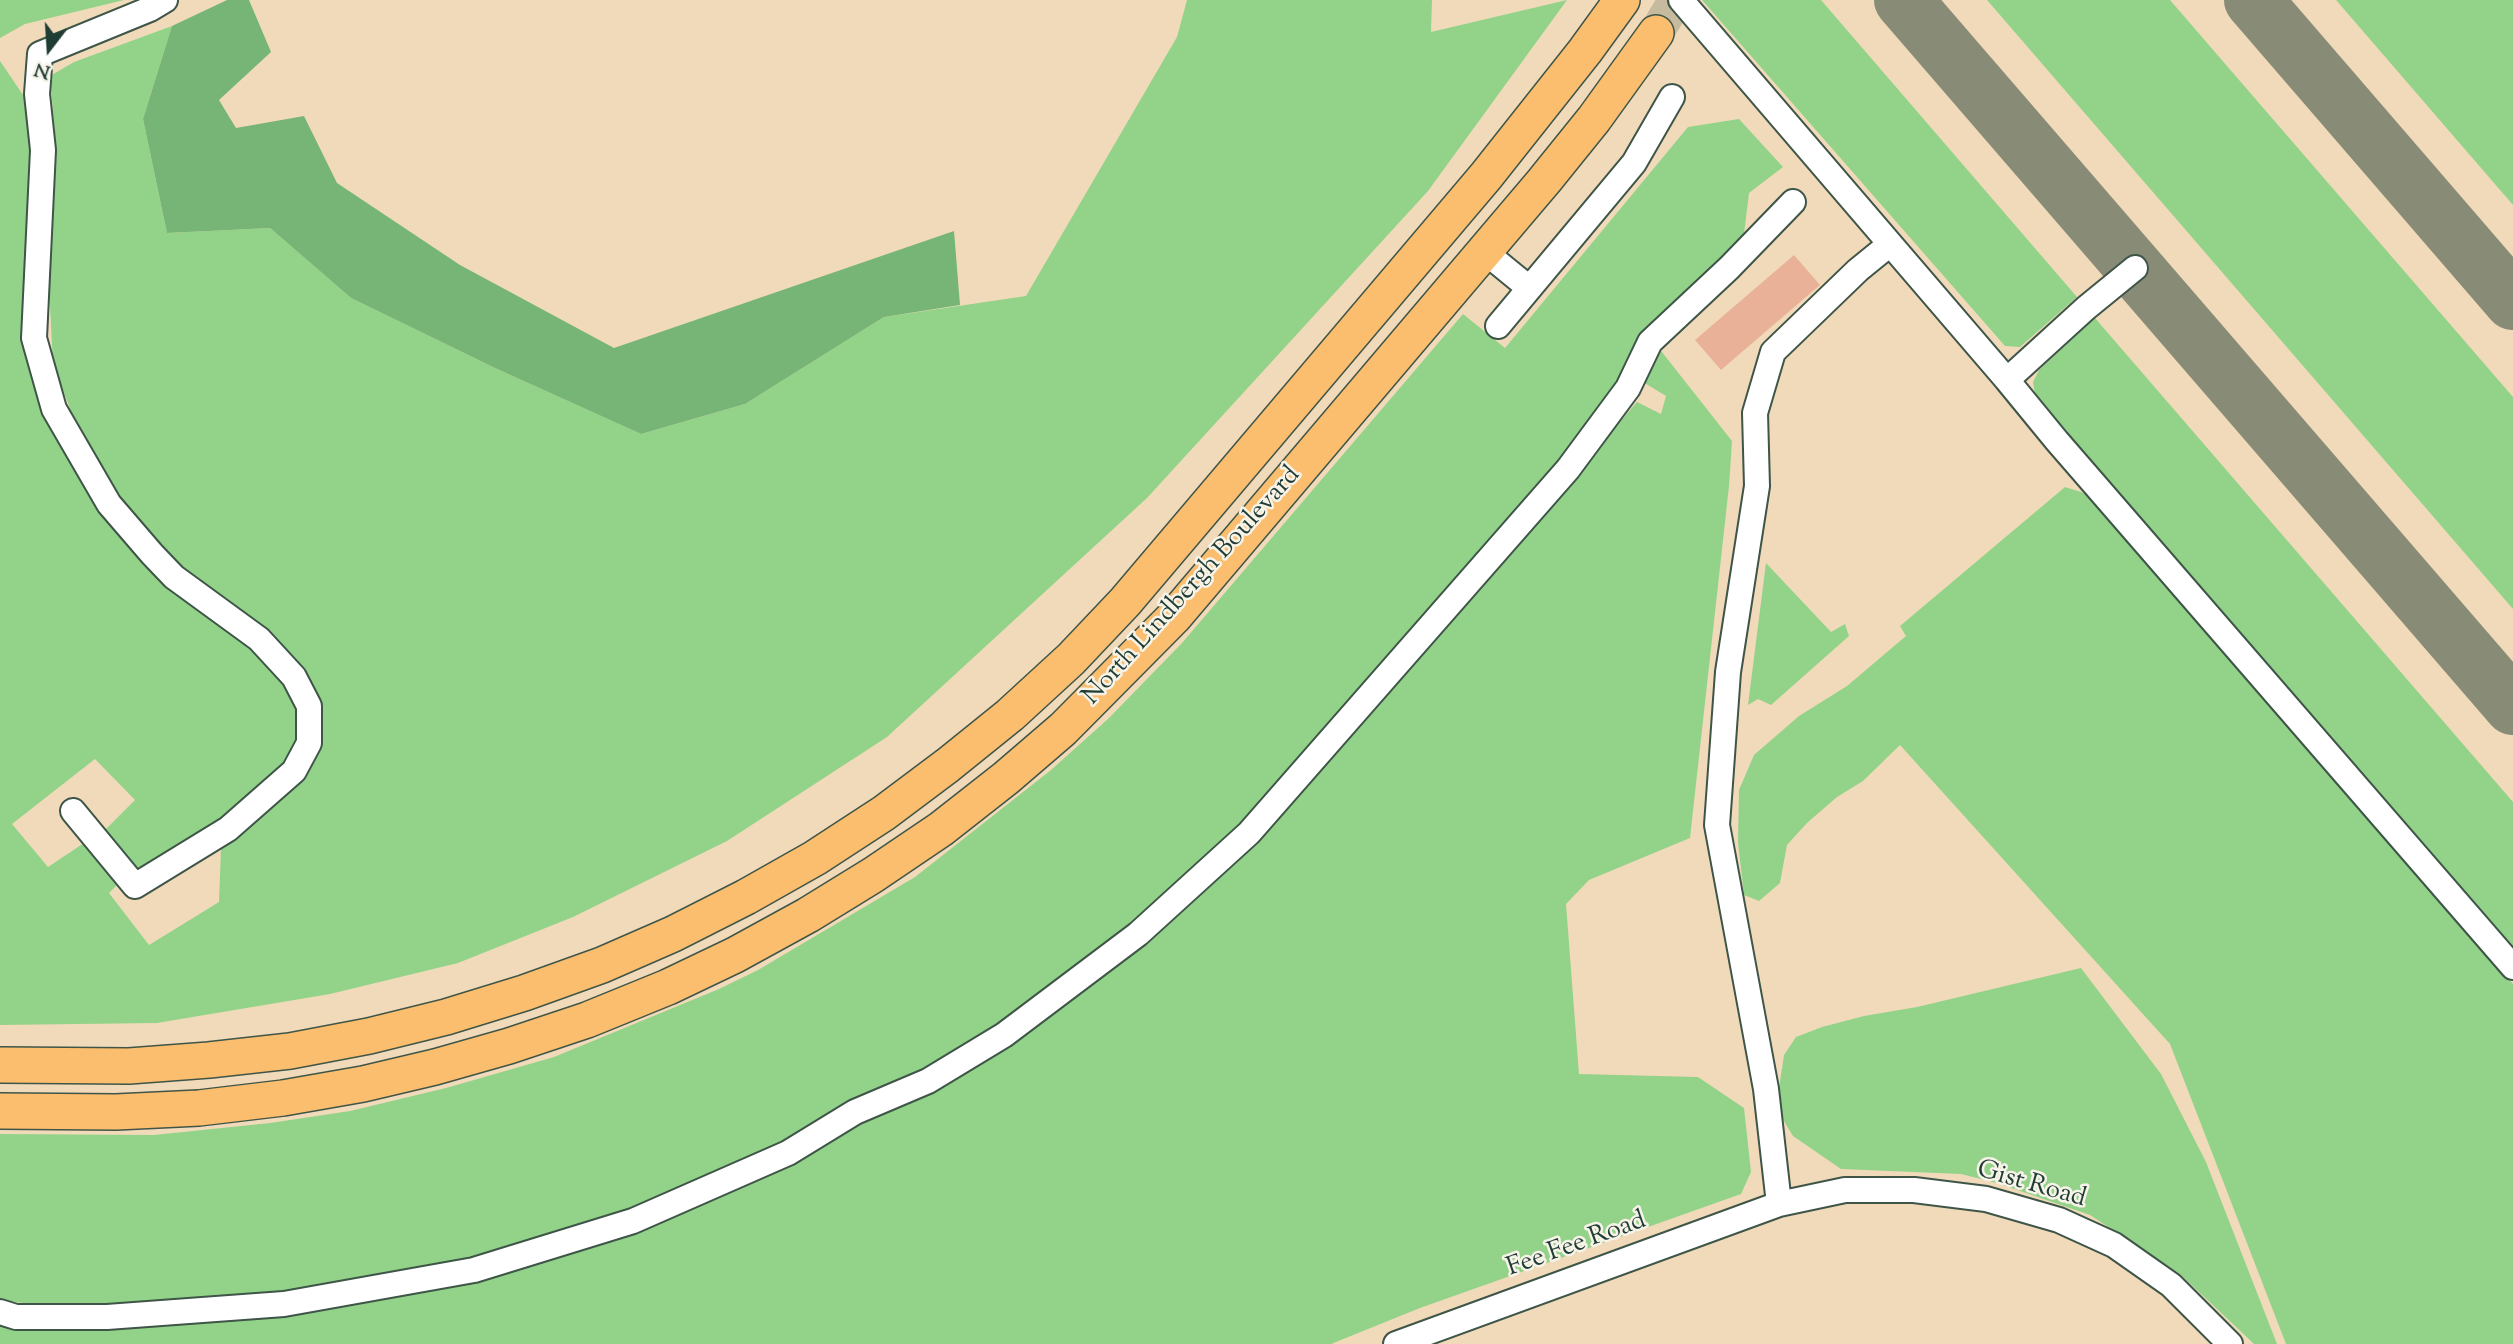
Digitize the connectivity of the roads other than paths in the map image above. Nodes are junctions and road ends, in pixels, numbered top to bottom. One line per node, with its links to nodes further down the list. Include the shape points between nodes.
1 (165, 0): 13 (street, via 40,54 37,94 43,150 34,338 54,409 109,503 174,577 259,639 294,677 309,706 309,743 295,771 228,829 135,886)
2 (1622, 0): 15 (highway, North Lindbergh Boulevard, via 1486,176 1125,602 1010,715 884,813 781,877 673,934 576,975 446,1017 290,1051 209,1060 129,1066)
3 (1681, 0): 7 (street)
4 (1656, 33): 8 (highway, North Lindbergh Boulevard, via 1594,119)
5 (1672, 97): 10 (street, via 1634,163)
6 (1793, 202): 18 (street, via 1650,342 1628,388 1567,469 1249,833 1138,934 1004,1035 928,1081 855,1112 788,1153 633,1222 474,1270 284,1304 107,1317 16,1317)
7 (1890, 243): 12 (street); 17 (street, via 1773,352 1755,412 1757,486 1728,672 1717,825 1766,1089)
8 (1485, 252): 10 (street); 16 (highway, North Lindbergh Boulevard, via 1174,617 1110,683 1053,737 941,829 808,915 735,955 587,1020 435,1067 309,1093 199,1108)
9 (2135, 268): 12 (street)
10 (1529, 288): 11 (street)
11 (1498, 326)
12 (2007, 380): 14 (street)
13 (73, 811)
14 (2513, 967)
15 (0, 1065)
16 (0, 1111)
17 (1779, 1204): 19 (street, Fee Fee Road); 20 (street, Gist Road, via 1844,1190 1914,1190 1986,1199 2059,1220 2114,1245 2171,1285)
18 (0, 1312)
19 (1396, 1344)
20 (2230, 1344)

